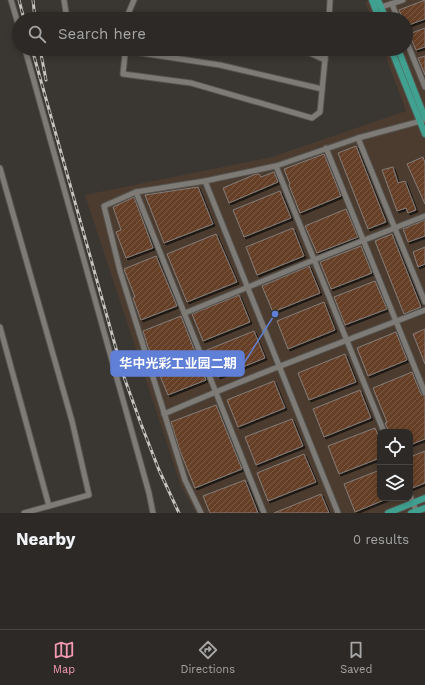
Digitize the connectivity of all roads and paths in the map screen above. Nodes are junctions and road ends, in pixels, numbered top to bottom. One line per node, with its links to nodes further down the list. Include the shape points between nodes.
1 (11, 0): 10 (street)
2 (64, 0): 11 (street)
3 (134, 0): 12 (street)
4 (330, 0): 13 (street)
5 (372, 0): 14 (main road)
6 (378, 0): 9 (main road)
7 (403, 0): 8 (street)
8 (392, 4): 9 (street); 16 (street)
9 (381, 7): 15 (main road)
10 (15, 12)
11 (66, 12)
12 (129, 12)
13 (329, 12)
14 (377, 12)
15 (383, 12)
16 (395, 12)
17 (27, 56): 58 (street)
18 (125, 56): 27 (street, via 123,74 191,83 312,118 320,112)
19 (160, 56): 27 (street, via 220,65)
20 (316, 56): 25 (street)
21 (325, 56): 25 (street)
22 (394, 56): 28 (main road)
23 (400, 56): 28 (main road)
24 (412, 56): 26 (street)
25 (325, 60): 27 (street)
26 (425, 87)
27 (322, 90)
28 (423, 120): 29 (main road); 30 (street)
29 (425, 134)
30 (358, 138): 31 (street); 37 (street)
31 (326, 148): 32 (street); 38 (street)
32 (276, 166): 34 (street); 39 (street)
33 (0, 168): 54 (street, via 72,421 90,495)
34 (205, 181): 35 (street); 40 (street)
35 (136, 192): 43 (street); 50 (street, via 104,206 120,271)
36 (425, 216): 37 (street)
37 (394, 229): 38 (street); 41 (street)
38 (363, 241): 39 (street); 44 (street)
39 (314, 260): 40 (street); 46 (street)
40 (248, 288): 43 (street); 47 (street)
41 (425, 302)
42 (425, 310): 44 (street)
43 (185, 314): 48 (street)
44 (396, 321): 46 (street); 49 (street)
45 (0, 327): 54 (street)
46 (346, 340): 47 (street); 51 (street)
47 (279, 366): 48 (street); 61 (street)
48 (216, 391): 50 (street); 60 (street)
49 (425, 393)
50 (164, 414): 59 (street, via 185,480)
51 (383, 429)
52 (425, 498): 53 (main road)
53 (413, 503): 56 (street); 62 (main road)
54 (49, 506): 57 (street)
55 (425, 508): 56 (main road)
56 (415, 512)
57 (24, 513)
58 (153, 513)
59 (201, 513)
60 (264, 513)
61 (338, 513)
62 (388, 513)

